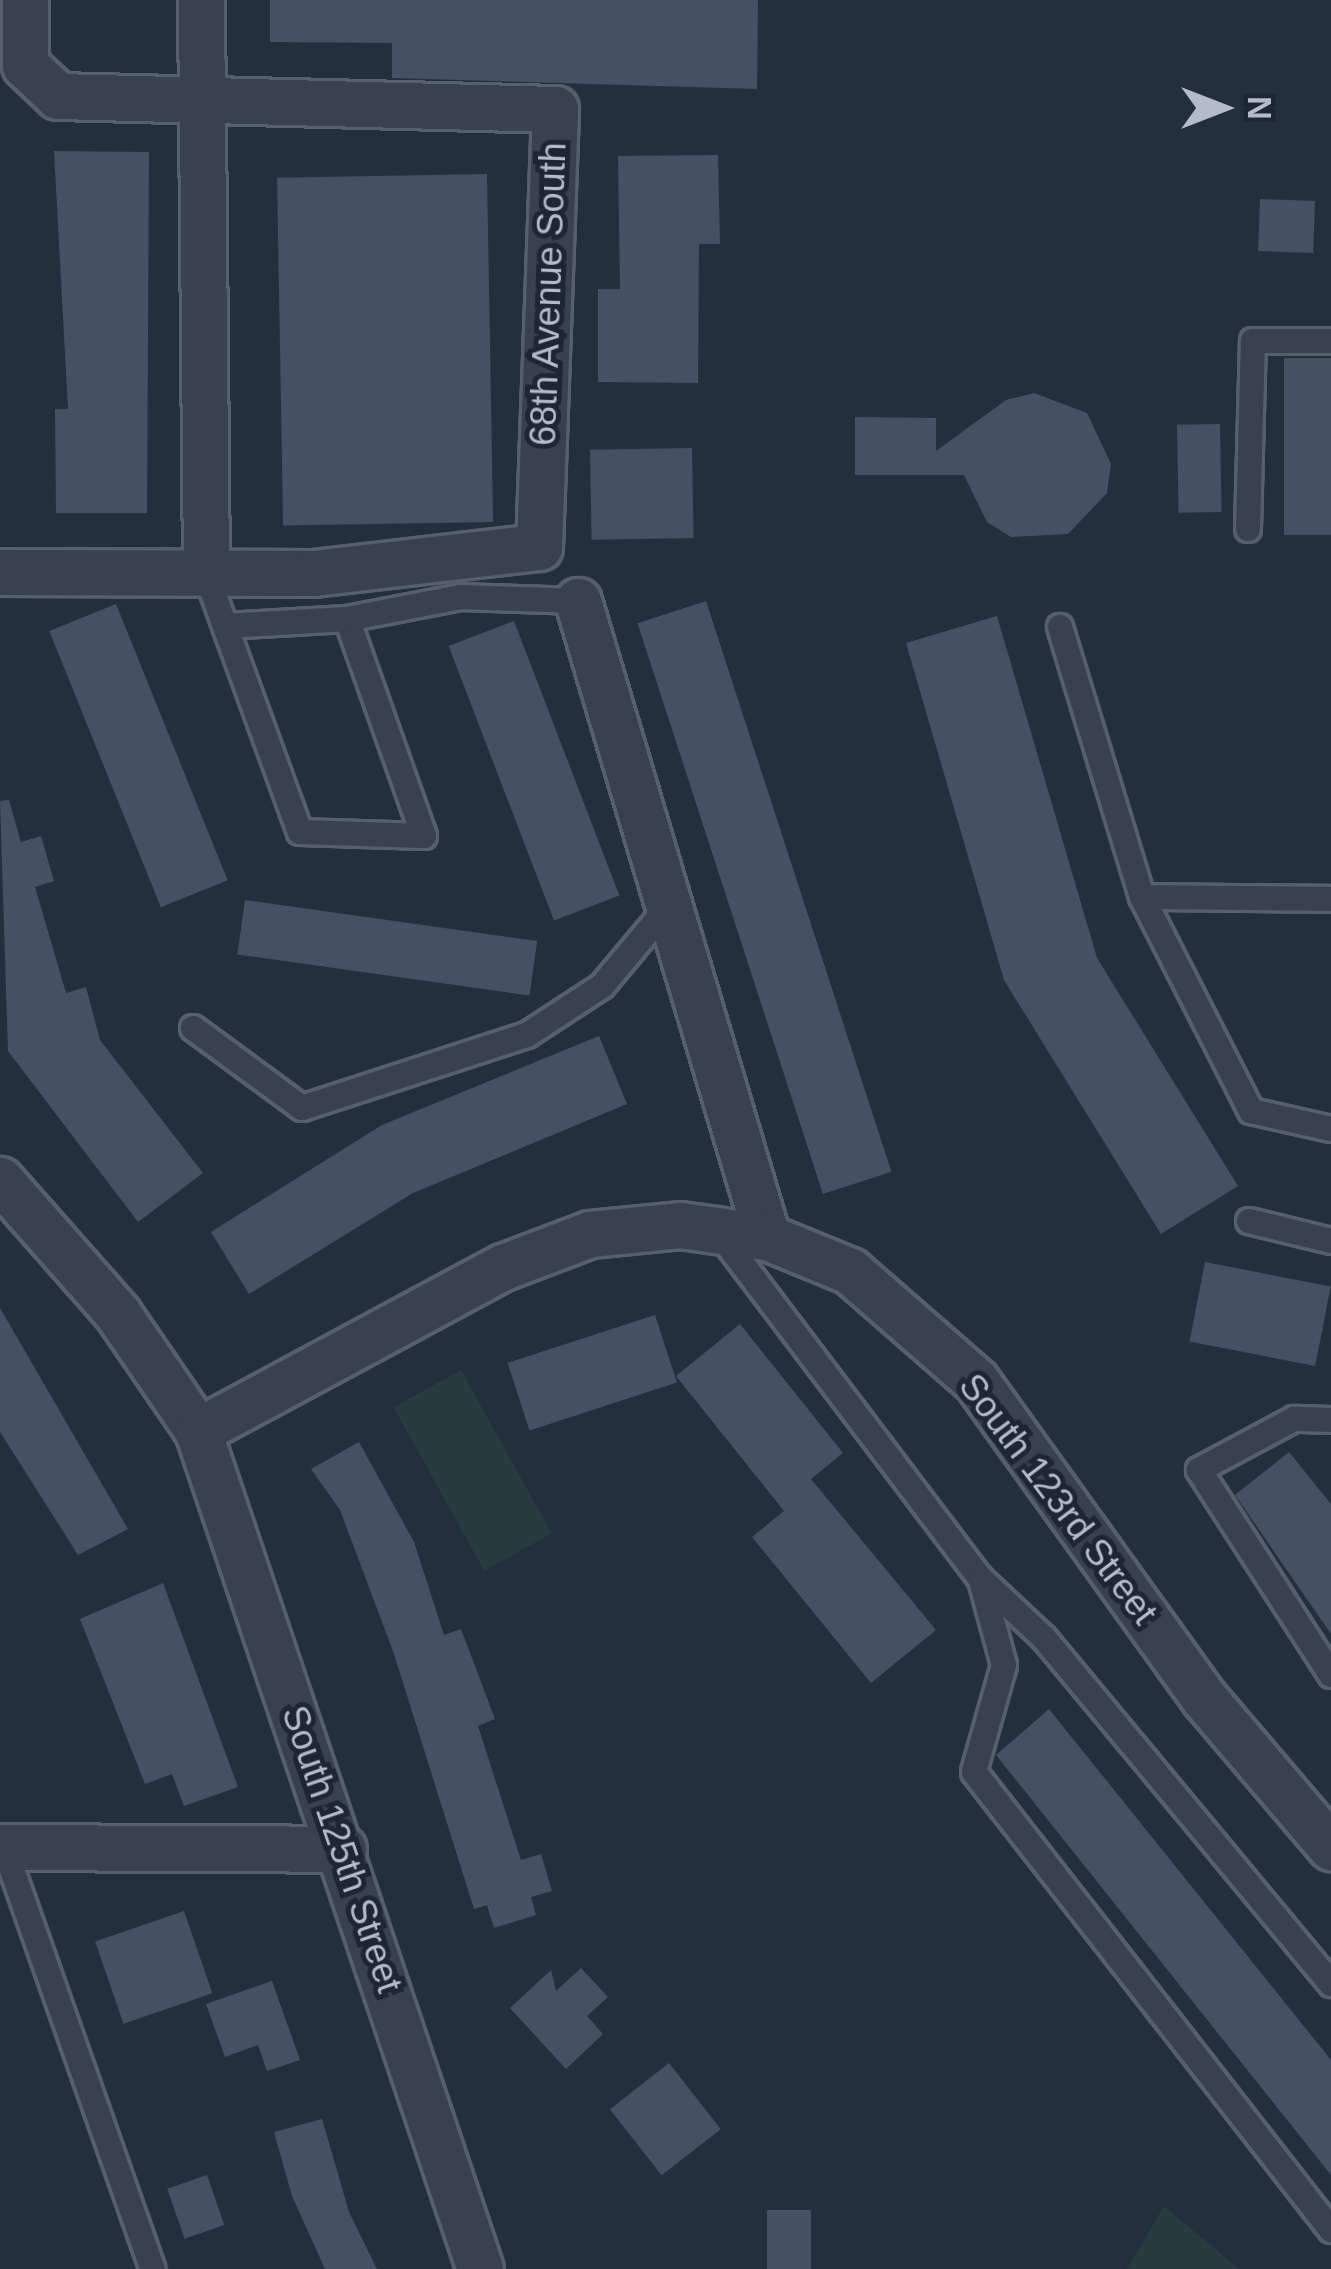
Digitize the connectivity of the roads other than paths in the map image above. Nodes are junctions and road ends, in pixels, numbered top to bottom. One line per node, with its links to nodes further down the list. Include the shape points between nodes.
1 (25, 0): 3 (street, 68th Avenue South, via 25,65 58,96)
2 (201, 0): 3 (street)
3 (202, 103): 7 (street); 7 (street, 68th Avenue South, via 555,109 539,547)
4 (1331, 341): 5 (lane, via 1253,341)
5 (1248, 529)
6 (0, 572): 7 (street, 68th Avenue South)
7 (206, 573): 10 (lane)
8 (578, 601): 9 (lane, via 461,597); 14 (street)
9 (347, 619): 10 (lane); 10 (lane, via 424,836 300,832)
10 (225, 626)
11 (1060, 627): 12 (lane)
12 (1142, 897): 13 (lane); 16 (lane, via 1251,1111)
13 (1331, 899)
14 (668, 906): 15 (lane, via 602,986 526,1035 302,1108); 20 (street)
15 (194, 1028)
16 (1331, 1129)
17 (0, 1180): 23 (street, South 125th Street, via 118,1315)
18 (1249, 1221): 21 (lane)
19 (717, 1231): 20 (street, South 123rd Street); 23 (street, South 123rd Street, via 590,1234 503,1267); 24 (lane)
20 (767, 1237): 27 (street, South 123rd Street, via 850,1271 976,1381 1204,1698)
21 (1331, 1241)
22 (1331, 1420): 25 (lane, via 1294,1419 1199,1471)
23 (198, 1431): 28 (street, South 125th Street)
24 (980, 1578): 29 (lane, via 1044,1638); 30 (lane, via 1004,1665 974,1772)
25 (1331, 1675)
26 (2, 1847): 28 (street); 31 (lane)
27 (1331, 1847)
28 (343, 1849): 32 (street, South 125th Street)
29 (1331, 1984)
30 (1331, 2230)
31 (153, 2269)
32 (480, 2269)

